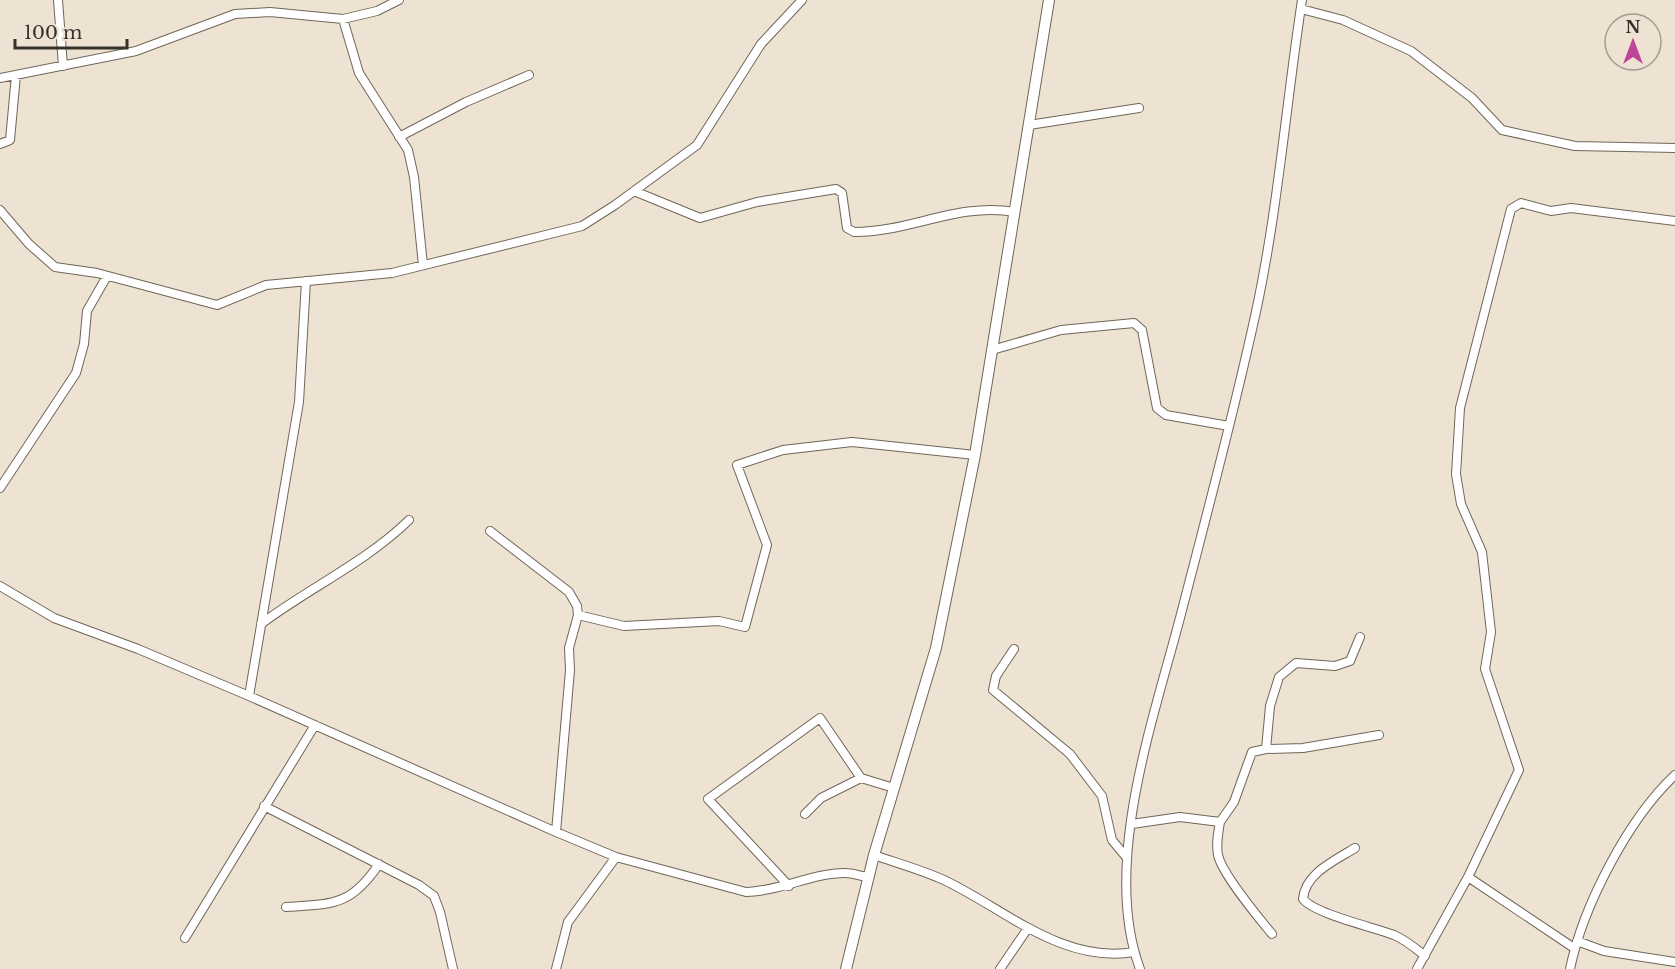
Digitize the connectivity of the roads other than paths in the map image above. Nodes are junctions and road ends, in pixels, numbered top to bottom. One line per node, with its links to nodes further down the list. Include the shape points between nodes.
1 (58, 0): 7 (street)
2 (399, 0): 6 (street, via 377,11)
3 (802, 0): 16 (street, via 760,44 697,146)
4 (1049, 0): 12 (main road)
5 (1302, 4): 15 (street, via 1411,51 1472,98 1502,130 1575,147); 24 (street, via 1264,270)
6 (342, 19): 7 (street, via 270,12 235,14 136,51); 13 (street, via 359,73)
7 (63, 66): 8 (street)
8 (16, 75): 10 (street); 14 (street, via 10,140)
9 (529, 75): 13 (street)
10 (0, 78)
11 (1139, 108): 12 (street)
12 (1029, 125): 18 (main road)
13 (399, 136): 20 (street, via 408,150 414,177)
14 (0, 144)
15 (1675, 148)
16 (634, 191): 18 (street, via 700,218 757,202 836,189 845,201 847,228 854,232 890,229 980,208); 20 (street, via 582,226)
17 (0, 210): 21 (street, via 55,267)
18 (1015, 212): 23 (main road)
19 (1675, 221): 52 (street, via 1571,208 1551,212 1521,203 1511,209 1460,408 1456,474 1461,504 1482,552 1491,632 1485,669 1519,770)
20 (423, 265): 22 (street, via 392,273)
21 (107, 276): 22 (street, via 217,305 266,285); 26 (street, via 87,311 76,373)
22 (306, 282): 31 (street, via 299,402)
23 (992, 350): 24 (street, via 1061,330 1134,324 1142,330 1157,408 1166,415); 25 (main road)
24 (1229, 426): 44 (street, via 1146,748)
25 (975, 455): 30 (street, via 852,442 783,450 736,465 767,545 745,627 719,621 624,626); 40 (main road, via 936,648)
26 (0, 488)
27 (409, 520): 31 (street, via 390,538 297,596)
28 (490, 531): 30 (street, via 569,592)
29 (0, 586): 34 (street, via 54,618)
30 (578, 615): 45 (street, via 569,648)
31 (261, 624): 34 (street)
32 (1360, 637): 37 (street, via 1350,661 1335,666 1296,663 1279,677 1270,706)
33 (1014, 650): 49 (street, via 996,676 993,690 1070,754 1102,796 1112,840)
34 (249, 696): 35 (street)
35 (315, 725): 41 (street); 45 (street)
36 (1379, 735): 37 (street, via 1303,748)
37 (1266, 749): 43 (street, via 1252,752 1234,802)
38 (1675, 775): 58 (street, via 1614,853)
39 (861, 778): 40 (street); 42 (street, via 821,798); 53 (street, via 820,718 708,799)
40 (894, 788): 47 (main road)
41 (264, 806): 50 (street); 57 (street)
42 (805, 814)
43 (1220, 822): 44 (street, via 1180,817); 56 (street, via 1218,857)
44 (1132, 824): 49 (street)
45 (556, 832): 48 (street)
46 (1355, 849): 60 (street, via 1322,868 1307,884 1303,899 1316,908 1400,938)
47 (874, 855): 51 (main road); 55 (street, via 942,879)
48 (616, 857): 53 (street, via 746,892); 63 (street, via 568,922)
49 (1127, 858): 59 (street, via 1126,898)
50 (379, 864): 54 (street, via 366,884 341,901); 62 (street, via 434,896)
51 (868, 877): 53 (street, via 845,873); 64 (main road)
52 (1468, 877): 58 (street); 60 (street)
53 (789, 886)
54 (286, 907)
55 (1028, 928): 59 (street, via 1083,951 1117,955); 65 (street)
56 (1272, 934)
57 (185, 938)
58 (1576, 944): 61 (street); 68 (street)
59 (1134, 952): 66 (street)
60 (1425, 956): 67 (street)
61 (1675, 962)
62 (453, 969)
63 (556, 969)
64 (846, 969)
65 (1000, 969)
66 (1140, 969)
67 (1417, 969)
68 (1570, 969)

